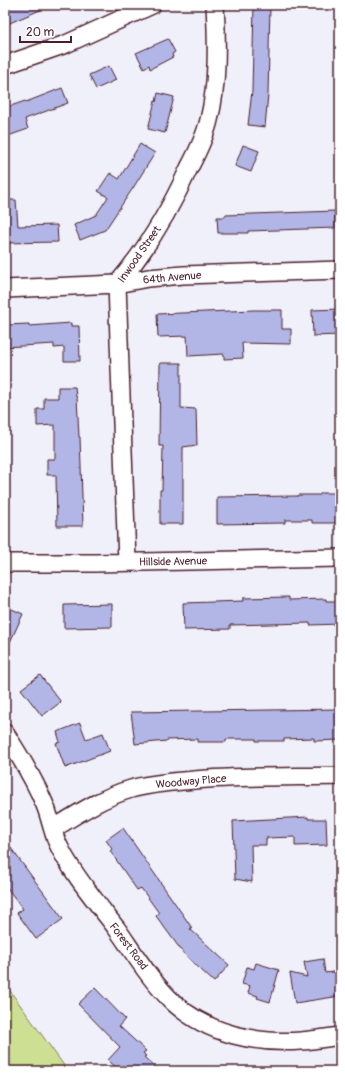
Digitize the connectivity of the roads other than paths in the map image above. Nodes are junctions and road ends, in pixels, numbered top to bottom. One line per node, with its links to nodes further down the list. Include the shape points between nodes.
1 (152, 5): 3 (street, via 66,44)
2 (215, 5): 5 (street, Inwood Street, via 214,98 209,121 185,178 152,238)
3 (5, 65)
4 (340, 270): 5 (street, 64th Avenue, via 183,275)
5 (116, 284): 6 (street, 64th Avenue); 8 (street, Inwood Street)
6 (5, 289)
7 (340, 558): 8 (street, Hillside Avenue)
8 (127, 562): 9 (street, Hillside Avenue)
9 (5, 563)
10 (5, 734): 12 (street, Forest Road, via 22,758)
11 (340, 776): 12 (street, Woodway Place, via 227,778 168,782 131,788 103,800)
12 (53, 829): 13 (street, Forest Road, via 69,863 146,968 174,1002 195,1020 250,1039 301,1041)
13 (340, 1036)

